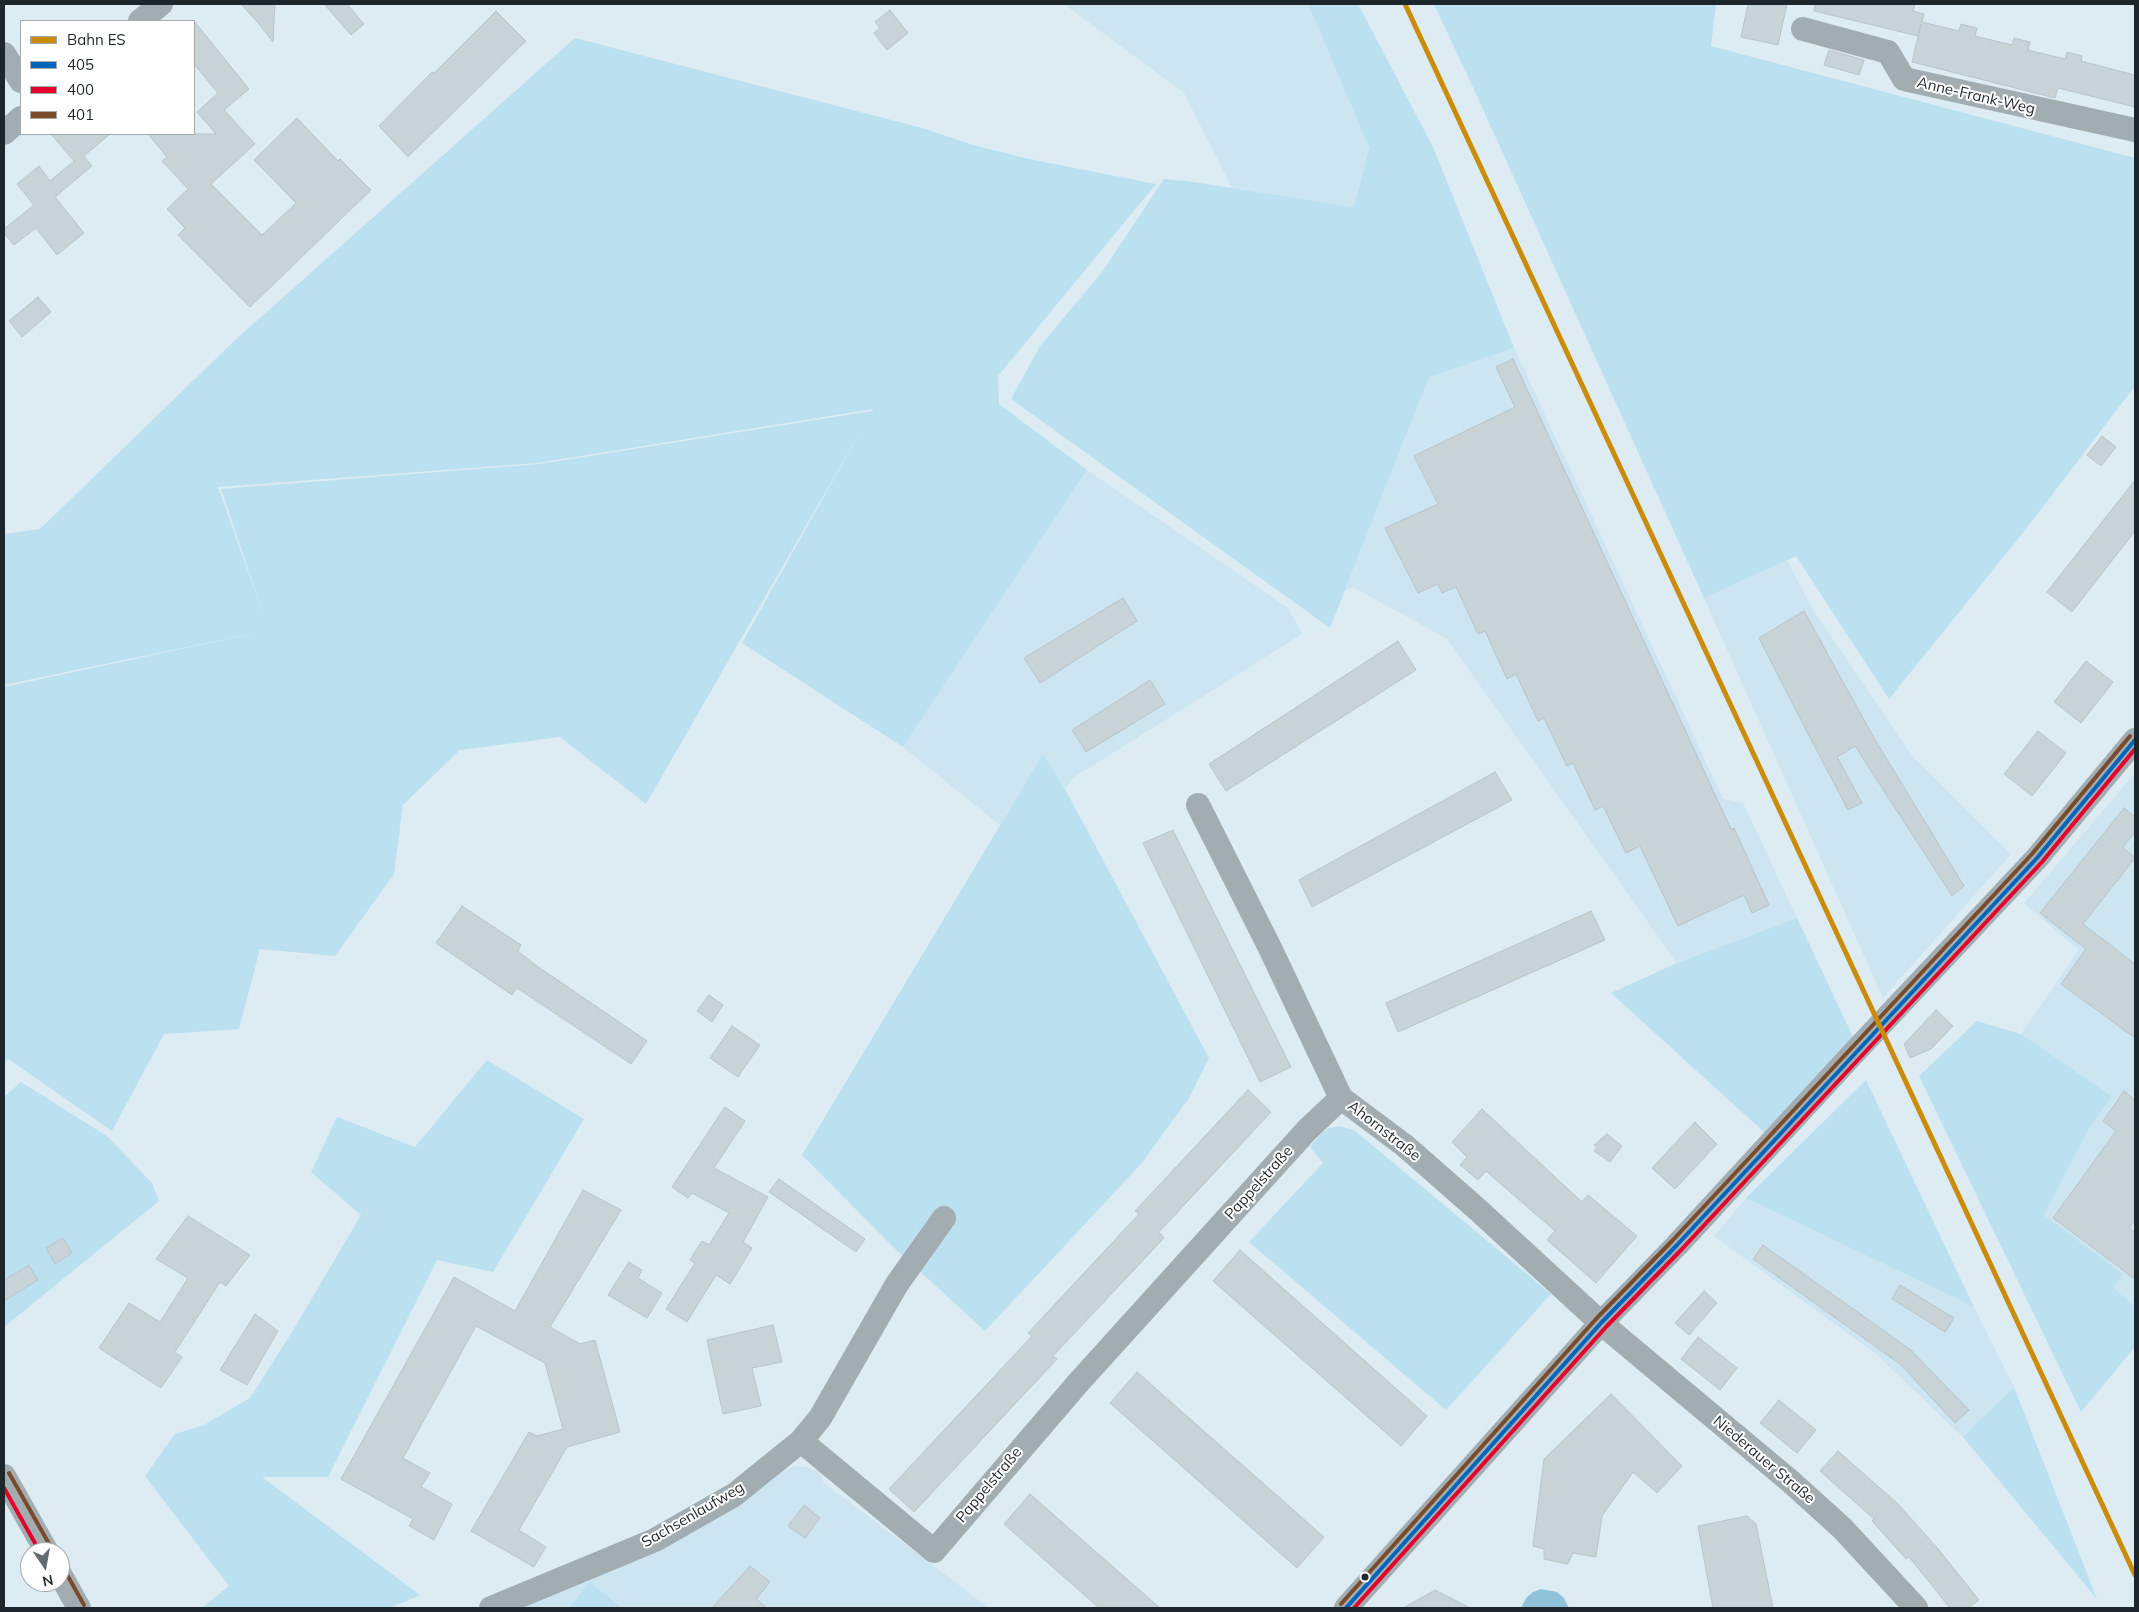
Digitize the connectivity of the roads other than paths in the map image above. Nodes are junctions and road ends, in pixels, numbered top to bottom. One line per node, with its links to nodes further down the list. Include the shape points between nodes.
1 (161, 4): 2 (street)
2 (141, 20)
3 (1804, 30): 7 (street, Anne-Frank-Weg, via 1888,52 1904,79)
4 (4, 54): 5 (street)
5 (20, 79)
6 (20, 119): 8 (street)
7 (2135, 130)
8 (4, 133)
9 (2135, 740): 13 (street, via 1979,923)
10 (1198, 805): 11 (street, Ahornstraße, via 1267,940)
11 (1341, 1098): 13 (street, Ahornstraße, via 1404,1145); 14 (street, Pappelstraße, via 1307,1130 1078,1383 934,1551)
12 (944, 1218): 14 (street, via 897,1284 820,1418)
13 (1601, 1323): 20 (street); 21 (street, Niederauer Straße, via 1842,1528)
14 (801, 1440): 19 (street, Sachsenlaufweg, via 734,1495 655,1540)
15 (4, 1476): 16 (street)
16 (41, 1542)
17 (70, 1591): 18 (street)
18 (80, 1608)
19 (491, 1608)
20 (1346, 1608)
21 (1916, 1608)

